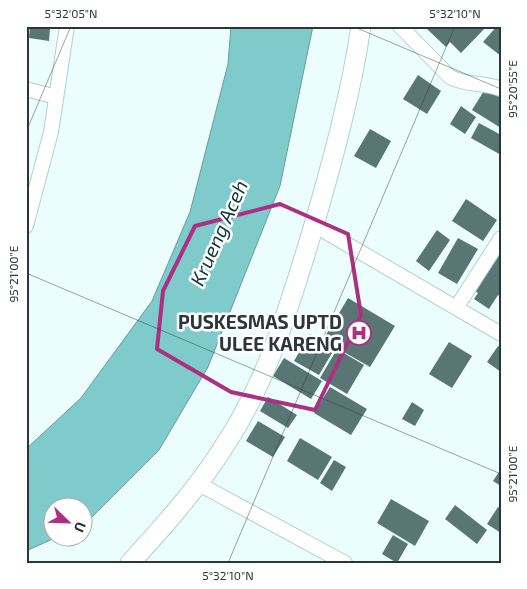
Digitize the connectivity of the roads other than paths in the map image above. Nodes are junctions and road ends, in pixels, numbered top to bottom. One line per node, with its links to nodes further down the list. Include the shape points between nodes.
1 (67, 26): 6 (street)
2 (400, 26): 5 (street, via 450,77 459,82)
3 (361, 27): 7 (street, via 341,132)
4 (26, 89): 6 (street)
5 (501, 89)
6 (56, 97): 8 (street, via 41,176)
7 (314, 225): 10 (street); 12 (street, via 274,350 225,446)
8 (26, 226)
9 (501, 238): 10 (street)
10 (456, 308): 11 (street)
11 (501, 334)
12 (197, 483): 13 (street); 14 (street)
13 (130, 563)
14 (345, 563)

